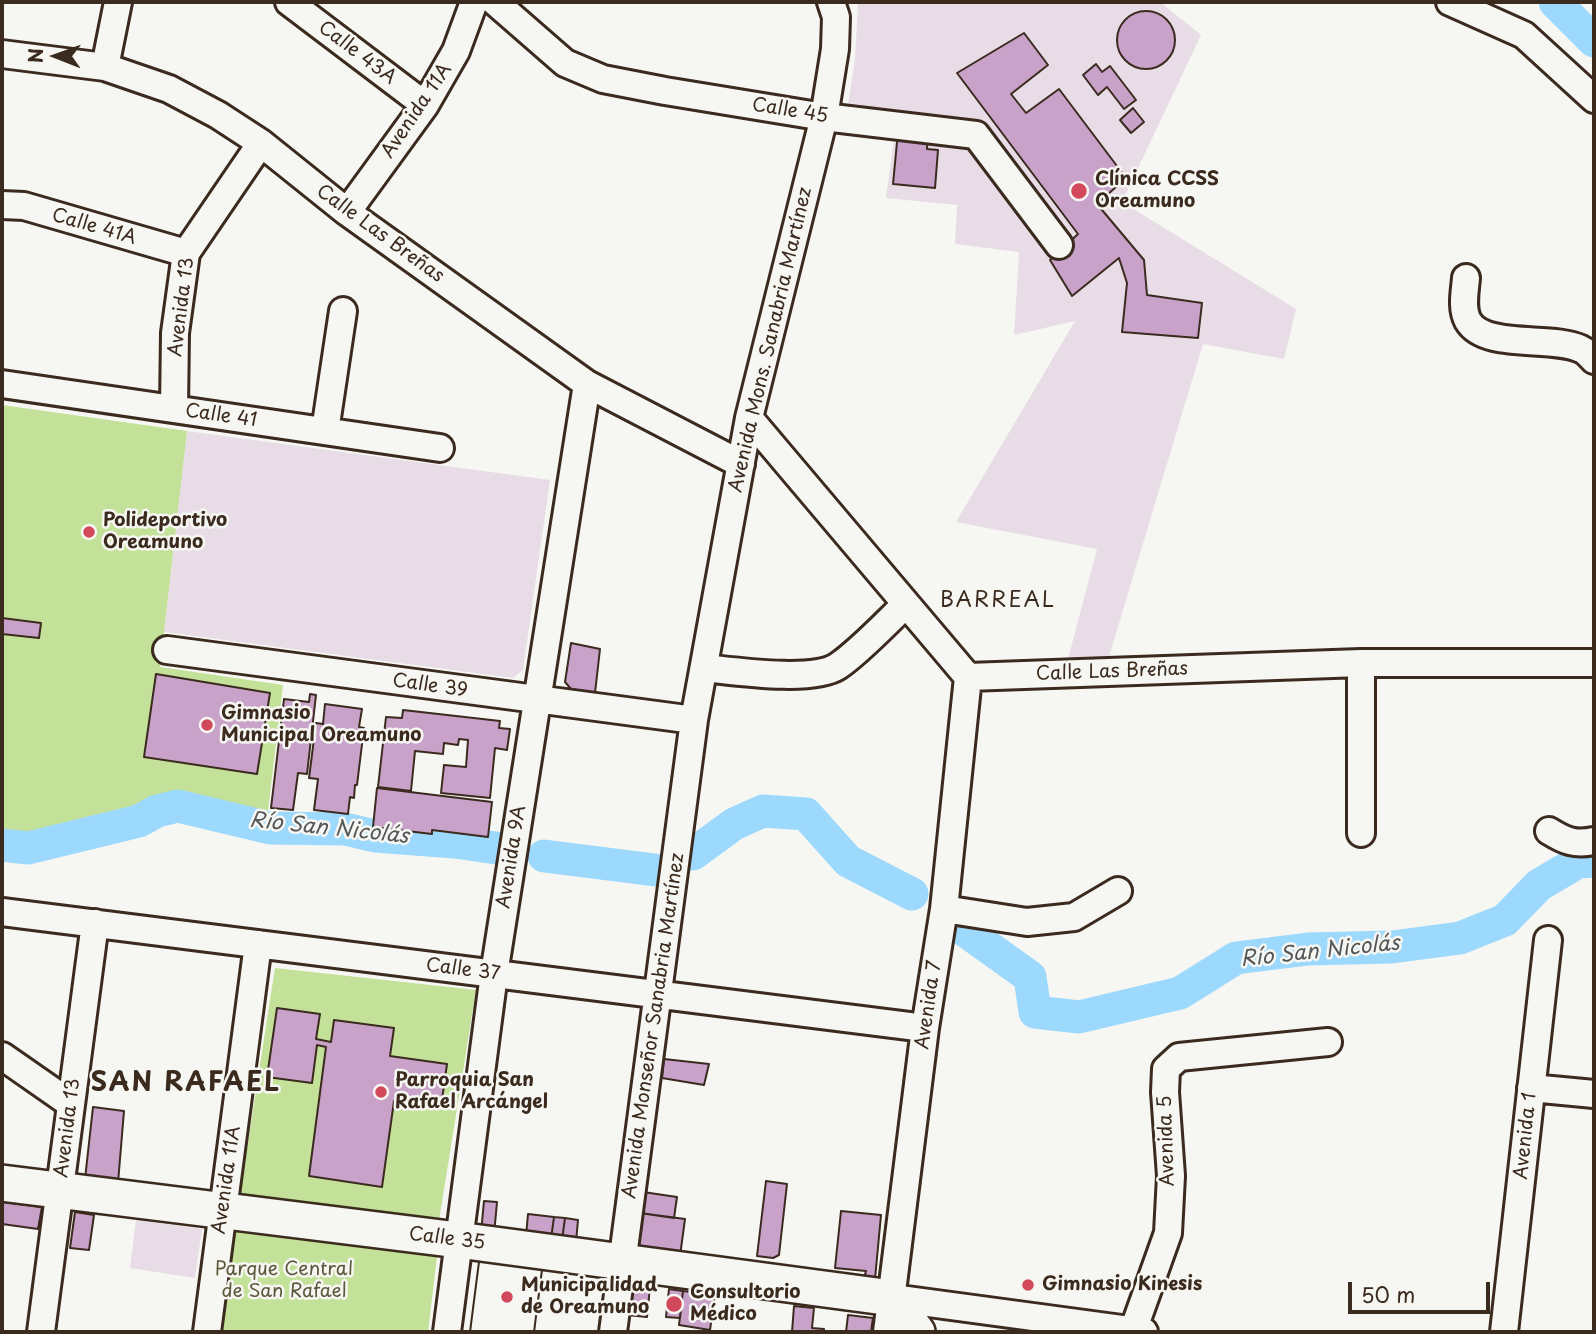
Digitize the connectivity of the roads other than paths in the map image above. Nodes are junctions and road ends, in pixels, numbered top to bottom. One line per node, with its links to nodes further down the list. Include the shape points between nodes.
1 (118, 2): 8 (street)
2 (289, 2): 10 (street, Calle 43A)
3 (474, 2): 10 (street, Avenida 11A, via 456,51)
4 (495, 2): 11 (street, Calle 45, via 565,63 603,79)
5 (831, 2): 11 (street, Avenida Mons. Sanabria Martínez, via 836,18 835,49)
6 (1450, 2): 9 (street, via 1524,35)
7 (2, 54): 8 (street, Calle Las Breñas)
8 (104, 67): 12 (street, Calle Las Breñas, via 169,89)
9 (1594, 99)
10 (425, 104): 14 (street, Avenida 11A)
11 (824, 117): 15 (street, Calle 45, via 976,135); 23 (street, Avenida Mons. Sanabria Martínez)
12 (261, 143): 14 (street, Calle Las Breñas); 16 (street, Avenida 13)
13 (2, 205): 16 (street, Calle 41A, via 24,206)
14 (347, 212): 21 (street, Calle Las Breñas)
15 (1059, 245)
16 (186, 253): 22 (street, Avenida 13, via 175,332)
17 (1466, 278): 19 (street, via 1464,309 1479,333 1581,349)
18 (343, 311): 24 (street)
19 (1594, 360)
20 (2, 384): 22 (street, Calle 41)
21 (587, 384): 26 (street, Calle Las Breñas); 33 (street, Avenida 9A)
22 (174, 409): 24 (street, Calle 41)
23 (749, 418): 26 (street, Avenida Mons. Sanabria Martínez); 27 (street)
24 (325, 431): 25 (street, Calle 41)
25 (440, 448)
26 (741, 464): 31 (street, Avenida Mons. Sanabria Martínez)
27 (906, 604): 31 (street, via 837,666 822,673); 32 (street)
28 (167, 650): 33 (street, Calle 39)
29 (1362, 663): 30 (street, Calle Las Breñas); 32 (street, Calle Las Breñas); 36 (street)
30 (1594, 663)
31 (704, 668): 34 (street, Avenida Mons. Sanabria Martínez)
32 (968, 677): 39 (street, Avenida 7)
33 (536, 700): 34 (street, Calle 39); 44 (street, Avenida 9A)
34 (694, 720): 45 (street, Avenida Monseñor Sanabria Martínez)
35 (1549, 831): 37 (street, via 1565,841)
36 (1361, 833)
37 (1594, 841)
38 (1118, 891): 39 (street, via 1074,916 1027,922)
39 (944, 909): 46 (street, Avenida 7)
40 (2, 912): 41 (street, Calle 37)
41 (95, 923): 43 (street, Calle 37); 51 (street, Avenida 13)
42 (1548, 940): 49 (street, Avenida 1)
43 (258, 944): 44 (street, Calle 37); 54 (street, Avenida 11A)
44 (494, 974): 45 (street, Calle 37); 55 (street, Avenida 9A)
45 (659, 995): 46 (street, Calle 37); 56 (street, Avenida Monseñor Sanabria Martínez)
46 (925, 1028): 57 (street, Avenida 7)
47 (1328, 1042): 58 (street, Avenida 5, via 1179,1057 1166,1069 1171,1176 1168,1233)
48 (2, 1056): 51 (street)
49 (1531, 1088): 50 (street); 65 (street, Avenida 1)
50 (1594, 1094)
51 (71, 1104): 53 (street, Avenida 13)
52 (2, 1183): 53 (main road, Calle 35)
53 (60, 1191): 54 (main road, Calle 35); 59 (street, Avenida 13)
54 (223, 1210): 55 (main road, Calle 35); 60 (street, Avenida 11A)
55 (458, 1240): 56 (main road, Calle 35); 61 (street, Avenida 9A)
56 (623, 1262): 57 (main road, Calle 35); 62 (street, Avenida Monseñor Sanabria Martínez)
57 (892, 1298): 58 (street); 63 (street, Avenida 7); 64 (main road)
58 (1139, 1331)
59 (41, 1332)
60 (207, 1332)
61 (447, 1332)
62 (613, 1332)
63 (887, 1332)
64 (917, 1332)
65 (1504, 1332)

